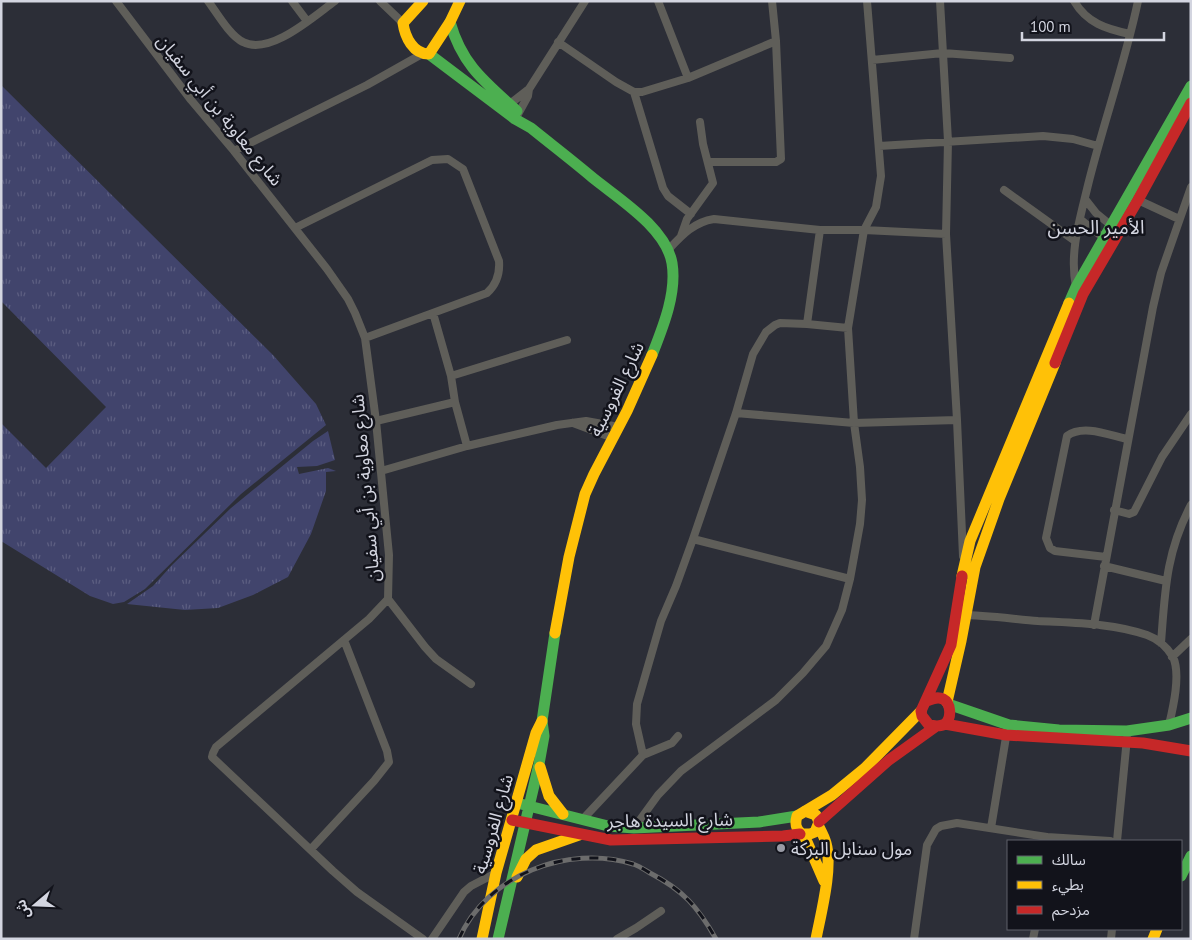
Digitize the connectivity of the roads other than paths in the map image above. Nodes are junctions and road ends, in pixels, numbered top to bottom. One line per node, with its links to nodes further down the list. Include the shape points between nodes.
1 (116, 1): 36 (street, شارع معاوية بن أبي سفيان)
2 (208, 1): 15 (street, via 238,38 254,45 278,41)
3 (292, 1): 15 (street)
4 (335, 1): 15 (street)
5 (380, 1): 17 (street)
6 (423, 1): 17 (street)
7 (585, 1): 20 (street)
8 (658, 1): 25 (street)
9 (772, 1): 19 (street)
10 (867, 1): 24 (street)
11 (940, 1): 21 (street)
12 (1074, 1): 18 (street, via 1094,22 1106,29)
13 (1138, 1): 18 (street)
14 (461, 2): 16 (street)
15 (308, 21)
16 (450, 22): 22 (street); 30 (street, شارع الفروسية, via 462,57)
17 (403, 23): 22 (street, شارع الفروسية, via 407,37 416,49)
18 (1130, 34): 35 (street)
19 (776, 41): 25 (street); 37 (street, via 781,159 776,162)
20 (558, 42): 27 (street); 28 (street)
21 (943, 53): 23 (street); 24 (street); 33 (street)
22 (426, 54): 30 (street, شارع الفروسية); 36 (street)
23 (1010, 58)
24 (872, 60): 34 (street)
25 (688, 78): 28 (street)
26 (1191, 86): 46 (street)
27 (529, 89): 30 (street); 31 (street)
28 (634, 92): 42 (street, via 663,188)
29 (1191, 103): 41 (street)
30 (507, 107): 31 (street, شارع الفروسية)
31 (517, 116): 53 (street, شارع الفروسية, via 637,212)
32 (700, 122): 37 (street)
33 (948, 141): 34 (street); 35 (street, via 1043,136); 49 (street)
34 (879, 146): 48 (street, via 881,176 878,199)
35 (1098, 146): 40 (street)
36 (234, 151): 45 (street, شارع معاوية بن أبي سفيان)
37 (708, 162): 42 (street, via 712,186)
38 (1191, 187): 44 (street)
39 (1004, 190): 51 (street)
40 (1085, 199): 43 (street); 46 (street)
41 (1138, 200): 44 (street); 46 (street)
42 (690, 214): 50 (street)
43 (1080, 219): 51 (street); 52 (street)
44 (1179, 219): 70 (street, via 1156,290)
45 (295, 228): 55 (street, via 432,160 452,161 462,169 500,270 494,286 487,293); 58 (street, شارع معاوية بن أبي سفيان, via 348,299)
46 (1115, 228): 52 (street)
47 (820, 230): 48 (street); 50 (street, via 714,219 704,220); 56 (street)
48 (864, 230): 49 (street); 57 (street)
49 (946, 234): 64 (street)
50 (680, 237): 53 (street)
51 (1075, 241): 54 (street, via 1073,267)
52 (1108, 242): 54 (street); 82 (street, via 1083,294 999,499)
53 (668, 250): 68 (street, شارع الفروسية, via 672,279 661,333)
54 (1076, 286): 77 (street, via 970,541)
55 (433, 313): 58 (street); 60 (street)
56 (807, 324): 57 (street); 62 (street, via 780,323 766,332 753,354)
57 (848, 328): 67 (street)
58 (365, 338): 65 (street, شارع معاوية بن أبي سفيان)
59 (567, 340): 60 (street)
60 (451, 376): 61 (street)
61 (456, 402): 65 (street); 71 (street)
62 (736, 413): 67 (street); 75 (street)
63 (1191, 414): 74 (street, via 1162,457 1134,512)
64 (958, 420): 67 (street); 77 (street)
65 (376, 421): 72 (street, شارع معاوية بن أبي سفيان)
66 (573, 423): 68 (street, via 591,421); 69 (street); 71 (street)
67 (854, 423): 79 (street, via 862,500)
68 (619, 427): 69 (street, شارع الفروسية)
69 (613, 438): 93 (street, شارع الفروسية, via 582,502 569,551)
70 (1127, 439): 74 (street); 76 (street, via 1090,431 1067,436 1046,538 1054,551)
71 (467, 446): 72 (street)
72 (381, 471): 81 (street, شارع معاوية بن أبي سفيان, via 389,555)
73 (1191, 506): 80 (street, via 1173,548)
74 (1114, 510): 76 (street)
75 (693, 539): 79 (street); 100 (street, via 661,621 637,704 636,724)
76 (1106, 557): 78 (street)
77 (964, 564): 82 (street)
78 (1104, 566): 80 (street); 83 (street)
79 (850, 579): 110 (street, via 842,610 826,646 803,673 776,700 681,770)
80 (1166, 581): 86 (street)
81 (388, 598): 85 (street, شارع معاوية بن أبي سفيان); 88 (street, via 436,660)
82 (961, 615): 83 (street); 89 (street); 91 (street)
83 (1094, 625): 86 (street, via 1134,631)
84 (1191, 639): 87 (street)
85 (344, 640): 118 (street, via 389,762); 118 (street, شارع معاوية بن أبي سفيان, via 212,753 212,757)
86 (1161, 643): 87 (street)
87 (1172, 657): 90 (street, via 1176,675)
88 (471, 684)
89 (948, 703): 91 (street, via 934,697); 94 (street, via 950,717); 96 (street)
90 (1174, 704): 92 (street, via 1180,715); 95 (street)
91 (924, 706): 94 (street, via 925,721); 103 (street, via 865,768)
92 (1188, 719): 95 (street)
93 (542, 721): 101 (street, شارع الفروسية, via 544,736); 102 (street, شارع الفروسية, via 536,733)
94 (940, 725): 96 (street); 109 (street, via 889,760)
95 (1169, 725): 98 (street)
96 (1008, 730): 98 (street); 111 (street)
97 (678, 736): 100 (street, via 672,743)
98 (1127, 737): 99 (street); 117 (street)
99 (1191, 751)
100 (643, 756): 106 (street)
101 (539, 764): 102 (street, شارع الفروسية); 104 (street, via 549,796)
102 (523, 804): 104 (street, شارع السيدة هاجر); 105 (street, شارع الفروسية); 107 (street, شارع الفروسية)
103 (801, 813): 108 (street, شارع السيدة هاجر, via 777,820); 109 (street, via 816,815); 112 (street, via 795,825)
104 (563, 814): 106 (street, شارع السيدة هاجر)
105 (512, 820): 107 (street, شارع السيدة هاجر); 120 (street, شارع الفروسية)
106 (582, 820): 110 (street, شارع السيدة هاجر)
107 (524, 823): 113 (street, شارع السيدة هاجر); 124 (street, شارع الفروسية)
108 (742, 823): 110 (street, شارع السيدة هاجر); 114 (street)
109 (819, 824): 112 (street, via 812,834); 122 (street, via 827,847)
110 (634, 828)
111 (991, 828): 115 (street); 132 (street, via 957,823 941,826 932,834 927,845)
112 (802, 834): 114 (street, شارع السيدة هاجر); 122 (street)
113 (581, 835): 114 (street, شارع السيدة هاجر, via 611,840); 124 (street, via 531,854)
114 (741, 836)
115 (1047, 839): 116 (street)
116 (1078, 840)
117 (1117, 840)
118 (311, 849): 126 (street, شارع معاوية بن أبي سفيان, via 357,892)
119 (1191, 856): 121 (street)
120 (496, 873): 123 (street, شارع الفروسية); 127 (street, via 464,892)
121 (1182, 874)
122 (824, 882): 131 (street)
123 (491, 897): 124 (street); 128 (street, شارع الفروسية)
124 (506, 898): 129 (street, شارع الفروسية)
125 (661, 911): 130 (street)
126 (423, 939)
127 (432, 939)
128 (482, 939)
129 (498, 939)
130 (617, 939)
131 (816, 939)
132 (914, 939)

